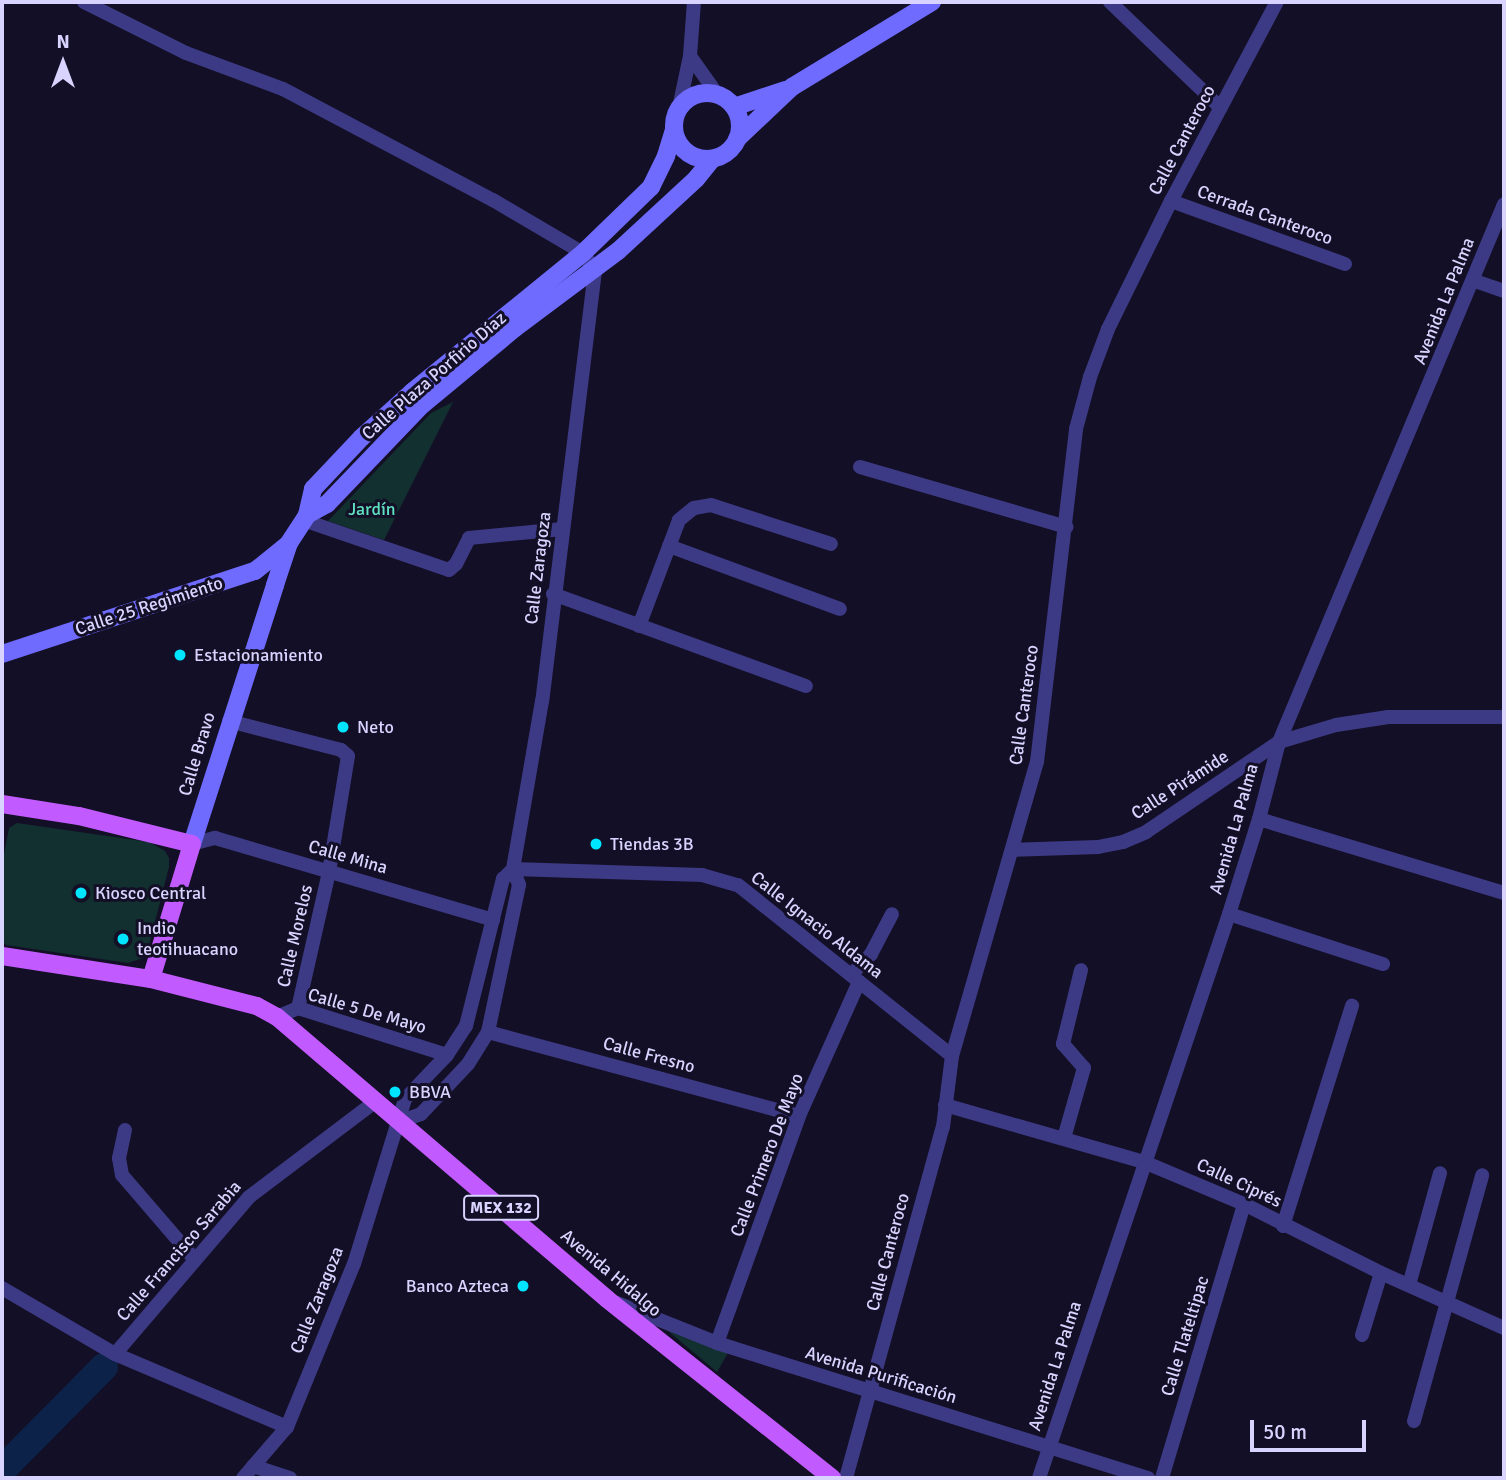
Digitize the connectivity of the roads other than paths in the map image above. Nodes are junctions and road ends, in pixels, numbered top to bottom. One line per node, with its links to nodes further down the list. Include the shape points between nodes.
1 (84, 2): 17 (street, via 186,53 283,89)
2 (694, 2): 6 (street)
3 (932, 2): 7 (main road)
4 (1110, 2): 11 (street)
5 (1277, 2): 11 (street, Calle Canteroco)
6 (690, 56): 8 (street); 10 (street)
7 (792, 87): 9 (main road); 13 (main road)
8 (717, 94): 9 (main road); 10 (main road, via 695,95)
9 (734, 107): 13 (main road, via 739,117)
10 (679, 108): 12 (main road)
11 (1222, 108): 15 (street, Calle Canteroco)
12 (674, 129): 14 (main road, via 682,148); 17 (main road, Calle Plaza Porfirio Díaz, via 651,187)
13 (737, 139): 14 (main road)
14 (712, 159): 19 (main road, Calle Plaza Porfirio Díaz)
15 (1171, 201): 18 (street, Cerrada Canteroco); 24 (street, Calle Canteroco, via 1108,329 1090,377 1076,429)
16 (1504, 204): 20 (street, Avenida La Palma)
17 (583, 253): 19 (street); 23 (main road, Calle Plaza Porfirio Díaz, via 361,438 313,489)
18 (1345, 264)
19 (595, 271): 23 (main road, Calle Plaza Porfirio Díaz, via 515,328 422,405 327,504); 25 (street, Calle Zaragoza)
20 (1475, 281): 21 (street); 36 (street, Avenida La Palma)
21 (1504, 291)
22 (860, 467): 24 (street)
23 (305, 518): 25 (street, via 449,570 469,538); 26 (main road, Calle Plaza Porfirio Díaz)
24 (1066, 527): 40 (street, Calle Canteroco, via 1037,762)
25 (563, 529): 29 (street, Calle Zaragoza)
26 (289, 543): 32 (main road, Calle 25 Regimiento, via 255,570); 35 (main road, Calle Bravo)
27 (831, 544): 28 (street, via 711,505 694,508 679,520)
28 (669, 546): 30 (street); 31 (street)
29 (553, 594): 31 (street); 41 (street, Calle Zaragoza, via 542,701)
30 (840, 609)
31 (639, 626): 33 (street)
32 (2, 654)
33 (806, 686)
34 (1504, 717): 36 (street, via 1362,719)
35 (229, 721): 39 (main road, Calle Bravo); 42 (street, Calle Morelos, via 345,752 348,760)
36 (1279, 742): 38 (street, Avenida La Palma); 40 (street, Calle Pirámide, via 1146,832 1123,842)
37 (2, 804): 39 (main road, via 79,816)
38 (1259, 819): 43 (street); 45 (street, Avenida La Palma)
39 (192, 844): 42 (street, Calle Mina, via 215,838); 50 (main road, Calle Bravo)
40 (1012, 850): 57 (street, Calle Canteroco)
41 (513, 869): 46 (street, Calle Zaragoza, via 503,879); 51 (street, Calle Ignacio Aldama, via 720,878 749,892); 55 (street, Calle Zaragoza, via 519,885)
42 (328, 872): 46 (street, Calle Mina); 53 (street, Calle Morelos)
43 (1504, 893)
44 (892, 914): 51 (street, Calle Primero De Mayo)
45 (1228, 915): 48 (street); 64 (street, Avenida La Palma)
46 (493, 920): 56 (street, Calle Zaragoza, via 466,1026)
47 (2, 956): 50 (main road, MEX 132)
48 (1383, 964)
49 (1081, 970): 63 (street, via 1063,1044 1084,1068)
50 (151, 979): 54 (main road, Avenida Hidalgo / MEX 132, via 257,1006)
51 (855, 979): 57 (street, Calle Ignacio Aldama); 60 (street, Calle Primero De Mayo)
52 (1352, 1006): 68 (street)
53 (298, 1008): 54 (street, Calle 5 De Mayo); 56 (street, Calle 5 De Mayo)
54 (277, 1017): 58 (main road, Avenida Hidalgo / MEX 132)
55 (488, 1032): 60 (street, Calle Fresno); 61 (street, Calle Zaragoza, via 468,1064 421,1114)
56 (447, 1055): 61 (street, Calle Zaragoza, via 405,1099)
57 (952, 1056): 59 (street, Calle Canteroco)
58 (376, 1101): 61 (main road, Avenida Hidalgo / MEX 132); 69 (street, Calle Francisco Sarabia, via 249,1197)
59 (945, 1105): 63 (street, Calle Ciprés); 79 (street, Calle Canteroco, via 943,1127)
60 (799, 1115): 77 (street, Calle Primero De Mayo)
61 (399, 1122): 73 (main road, Avenida Hidalgo / MEX 132); 81 (street, Calle Zaragoza, via 354,1264)
62 (125, 1130): 69 (street, via 119,1158 122,1175)
63 (1064, 1138): 64 (street, Calle Ciprés)
64 (1144, 1161): 67 (street, Calle Ciprés); 82 (street, Avenida La Palma)
65 (1440, 1173): 71 (street)
66 (1482, 1175): 74 (street)
67 (1244, 1204): 68 (street, Calle Ciprés); 90 (street, Calle Tlateltipac)
68 (1283, 1226): 70 (street, Calle Ciprés)
69 (195, 1260): 78 (street, Calle Francisco Sarabia)
70 (1381, 1273): 71 (street, Calle Ciprés); 76 (street)
71 (1409, 1285): 74 (street, Calle Ciprés)
72 (2, 1288): 78 (street)
73 (607, 1299): 77 (street, Avenida Purificación); 86 (main road, Avenida Hidalgo / MEX 132)
74 (1450, 1301): 75 (street, Calle Ciprés); 80 (street)
75 (1504, 1328)
76 (1362, 1335)
77 (717, 1343): 79 (street, Avenida Purificación)
78 (115, 1354): 81 (street)
79 (869, 1392): 82 (street, Avenida Purificación); 87 (street, Calle Canteroco)
80 (1414, 1421)
81 (287, 1427): 83 (street, Calle Zaragoza)
82 (1049, 1447): 88 (street, Avenida La Palma); 89 (street, Avenida Purificación)
83 (253, 1466): 84 (street, Calle Zaragoza); 85 (street)
84 (243, 1478)
85 (290, 1478)
86 (832, 1478)
87 (846, 1478)
88 (1039, 1478)
89 (1148, 1478)
90 (1162, 1478)

